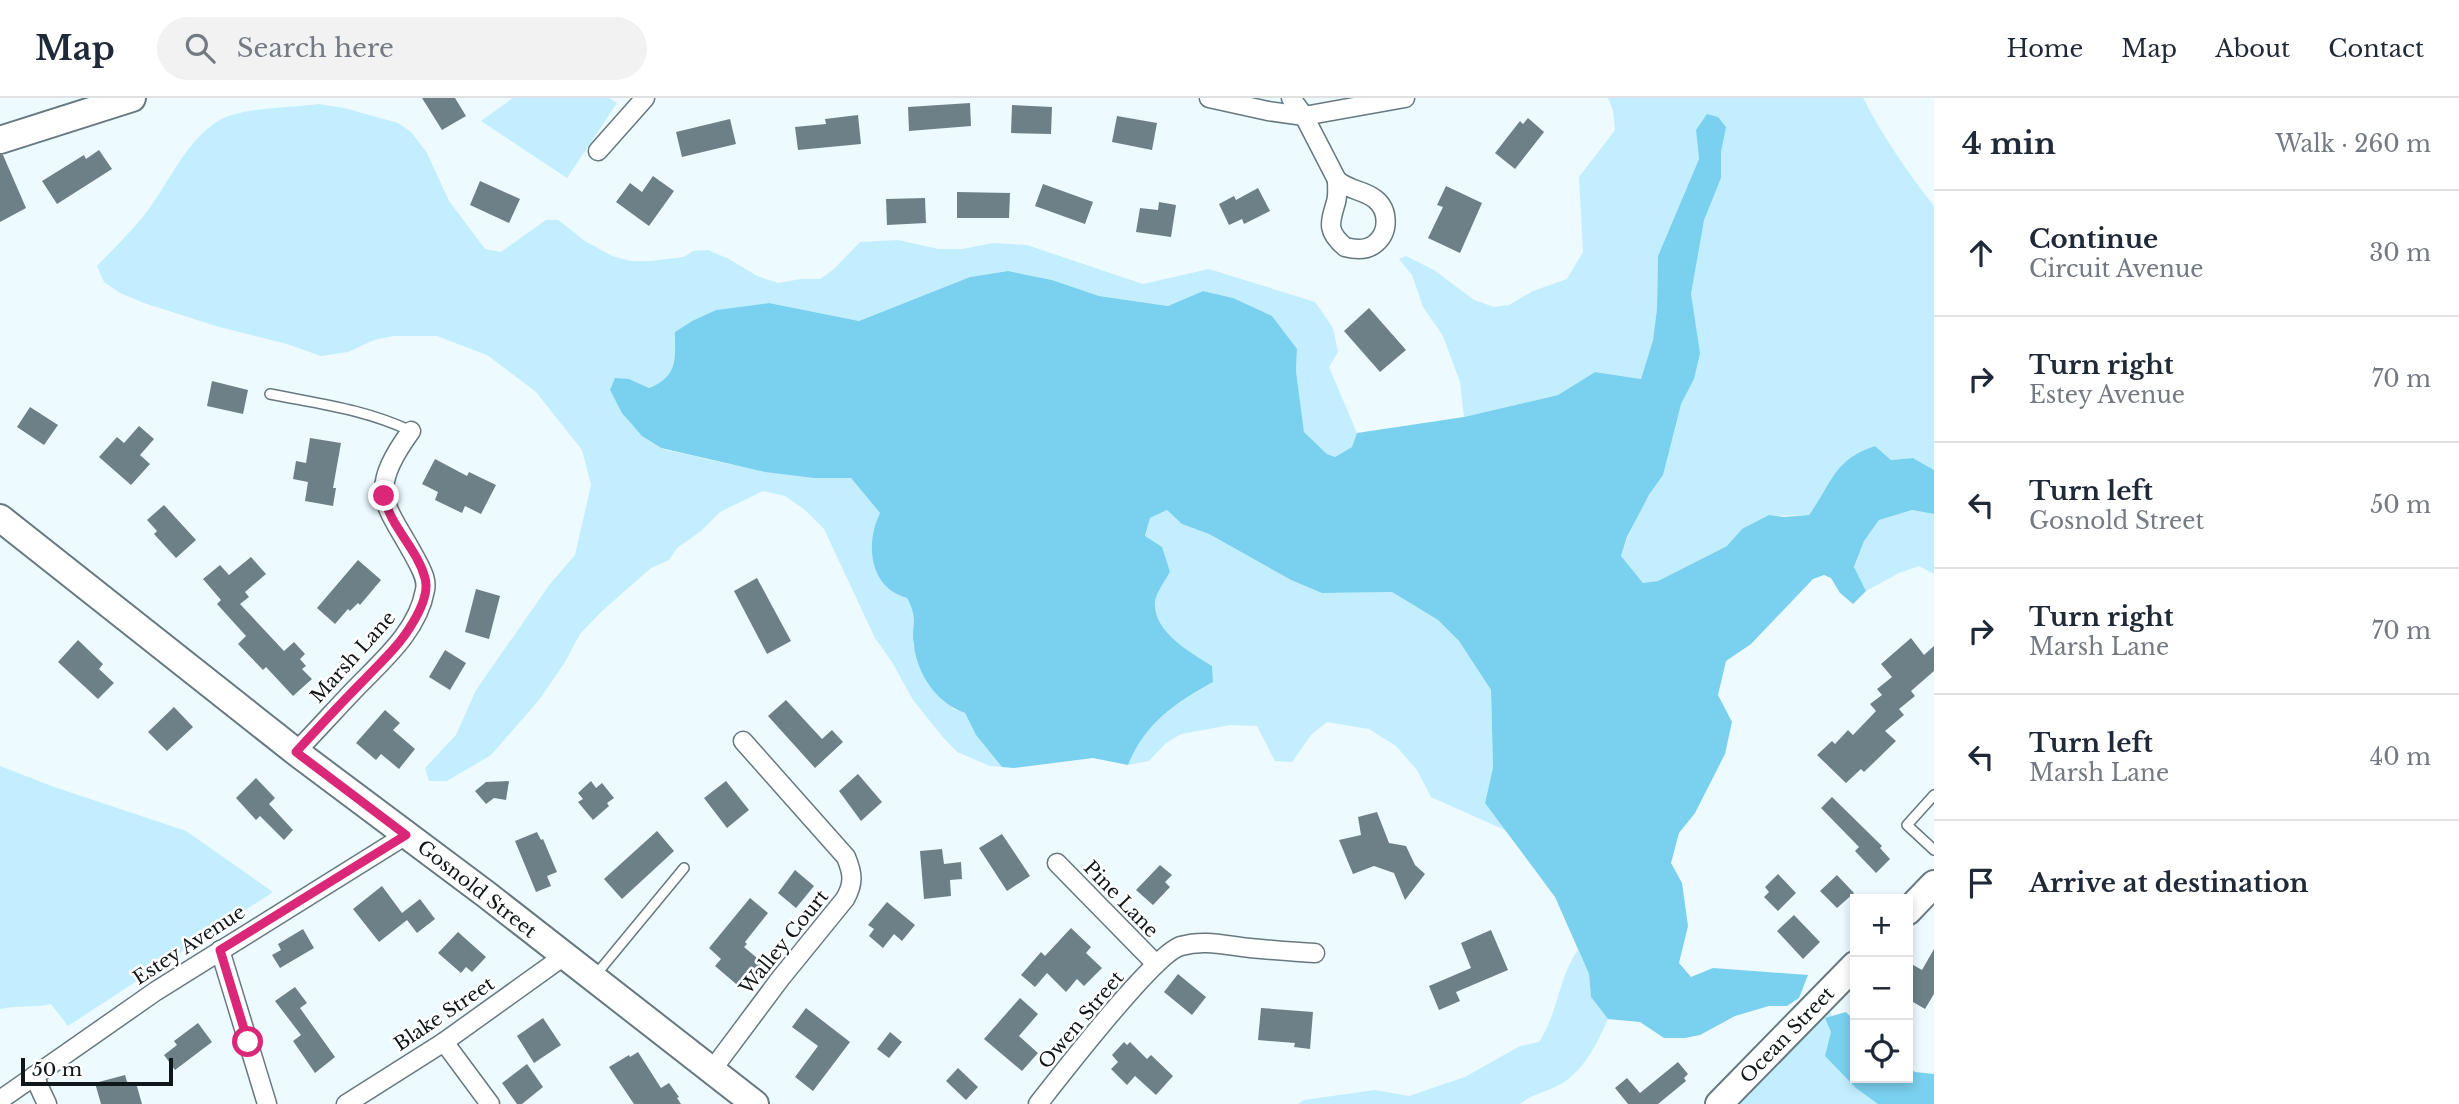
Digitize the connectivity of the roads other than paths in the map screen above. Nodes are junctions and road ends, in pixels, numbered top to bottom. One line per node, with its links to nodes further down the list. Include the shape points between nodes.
1 (132, 98): 7 (main road)
2 (645, 98): 8 (street)
3 (1209, 98): 6 (street)
4 (1291, 98): 6 (street)
5 (1405, 98): 6 (street)
6 (1304, 116): 9 (street)
7 (0, 140)
8 (598, 151)
9 (1337, 180)
10 (270, 394): 11 (lane, via 351,409)
11 (411, 431): 14 (street, Marsh Lane, via 393,456 384,496 400,535 425,576 423,600 395,647)
12 (0, 519): 14 (main road, Gosnold Street)
13 (743, 741): 29 (street, Walley Court, via 846,857 853,884)
14 (296, 752): 16 (main road, Gosnold Street)
15 (1934, 795): 17 (lane, via 1907,825)
16 (406, 835): 22 (street, Estey Avenue); 24 (main road, Gosnold Street)
17 (1934, 850)
18 (1057, 863): 25 (street, Pine Lane)
19 (684, 868): 27 (lane)
20 (1934, 884): 21 (main road)
21 (1913, 906)
22 (220, 950): 30 (street, Estey Avenue); 33 (street)
23 (1315, 953): 25 (street, Owen Street, via 1193,943 1172,949)
24 (564, 956): 27 (main road, Gosnold Street); 28 (street, Blake Street)
25 (1156, 964): 37 (street, Owen Street)
26 (1850, 970): 38 (main road, Ocean Street)
27 (593, 978): 29 (main road, Gosnold Street)
28 (444, 1042): 34 (street, Blake Street); 35 (street)
29 (712, 1070): 36 (main road, Gosnold Street)
30 (34, 1076): 31 (street, Estey Avenue); 32 (street)
31 (0, 1100)
32 (47, 1104)
33 (267, 1104)
34 (346, 1104)
35 (489, 1104)
36 (755, 1104)
37 (1038, 1104)
38 (1719, 1104)

